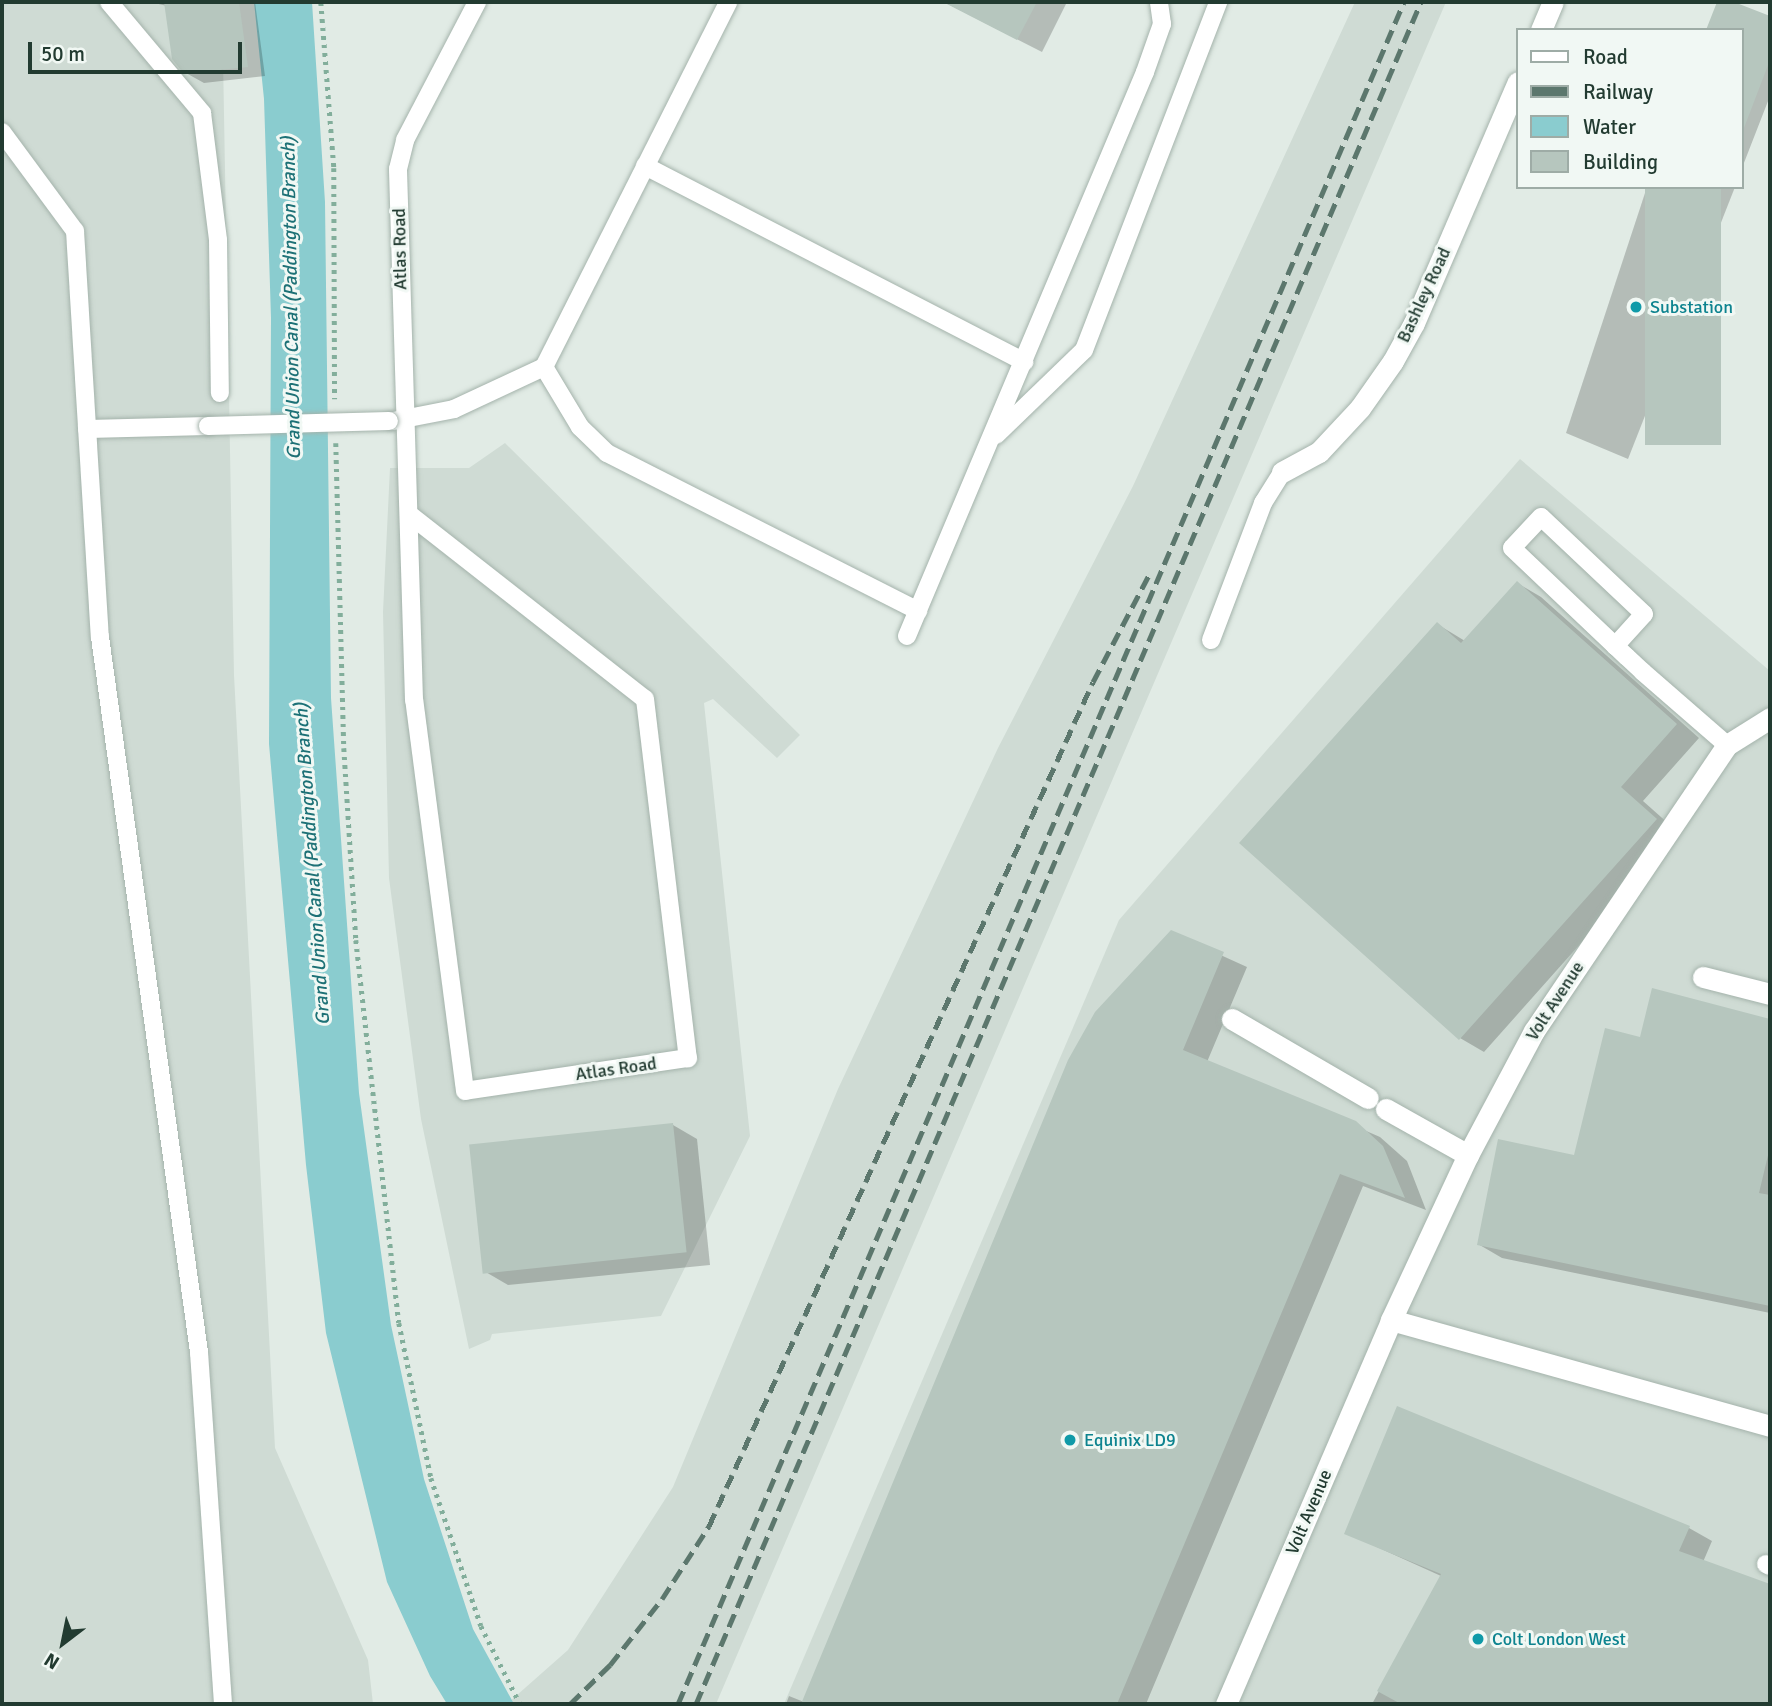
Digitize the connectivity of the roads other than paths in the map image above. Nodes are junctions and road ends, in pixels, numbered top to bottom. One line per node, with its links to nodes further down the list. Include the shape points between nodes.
1 (109, 2): 13 (lane, via 202,113 218,240)
2 (477, 2): 14 (lane, Atlas Road, via 405,140 398,169)
3 (728, 2): 10 (lane)
4 (1159, 2): 11 (lane, via 1162,24 1145,72)
5 (1218, 2): 16 (lane, via 1084,350)
6 (1553, 2): 7 (street)
7 (1542, 28)
8 (1516, 87): 17 (street, Bashley Road, via 1414,323 1393,361 1360,408 1319,452)
9 (2, 131): 15 (lane, via 75,231)
10 (645, 166): 11 (lane); 12 (lane)
11 (1024, 362): 16 (lane)
12 (544, 367): 14 (lane, via 454,409); 19 (lane, via 580,427 607,453)
13 (220, 393)
14 (396, 421): 15 (lane, bridge); 18 (lane, Atlas Road)
15 (87, 429): 31 (lane, via 100,637 199,1352)
16 (991, 440): 19 (lane)
17 (1282, 472): 21 (lane, via 1263,503)
18 (410, 515): 18 (lane, Atlas Road, via 645,699 688,1058 465,1091 414,700)
19 (918, 611): 20 (lane)
20 (907, 636)
21 (1211, 640)
22 (1615, 646): 22 (lane, via 1512,548 1541,517 1644,614); 24 (lane)
23 (1770, 718): 24 (street, Volt Avenue)
24 (1727, 744): 28 (street, Volt Avenue, via 1534,1031)
25 (1703, 977): 26 (street)
26 (1770, 994)
27 (1232, 1019): 28 (street)
28 (1468, 1155): 29 (street, Volt Avenue)
29 (1391, 1320): 30 (street); 32 (street, Volt Avenue)
30 (1770, 1426)
31 (223, 1704)
32 (1226, 1704)

